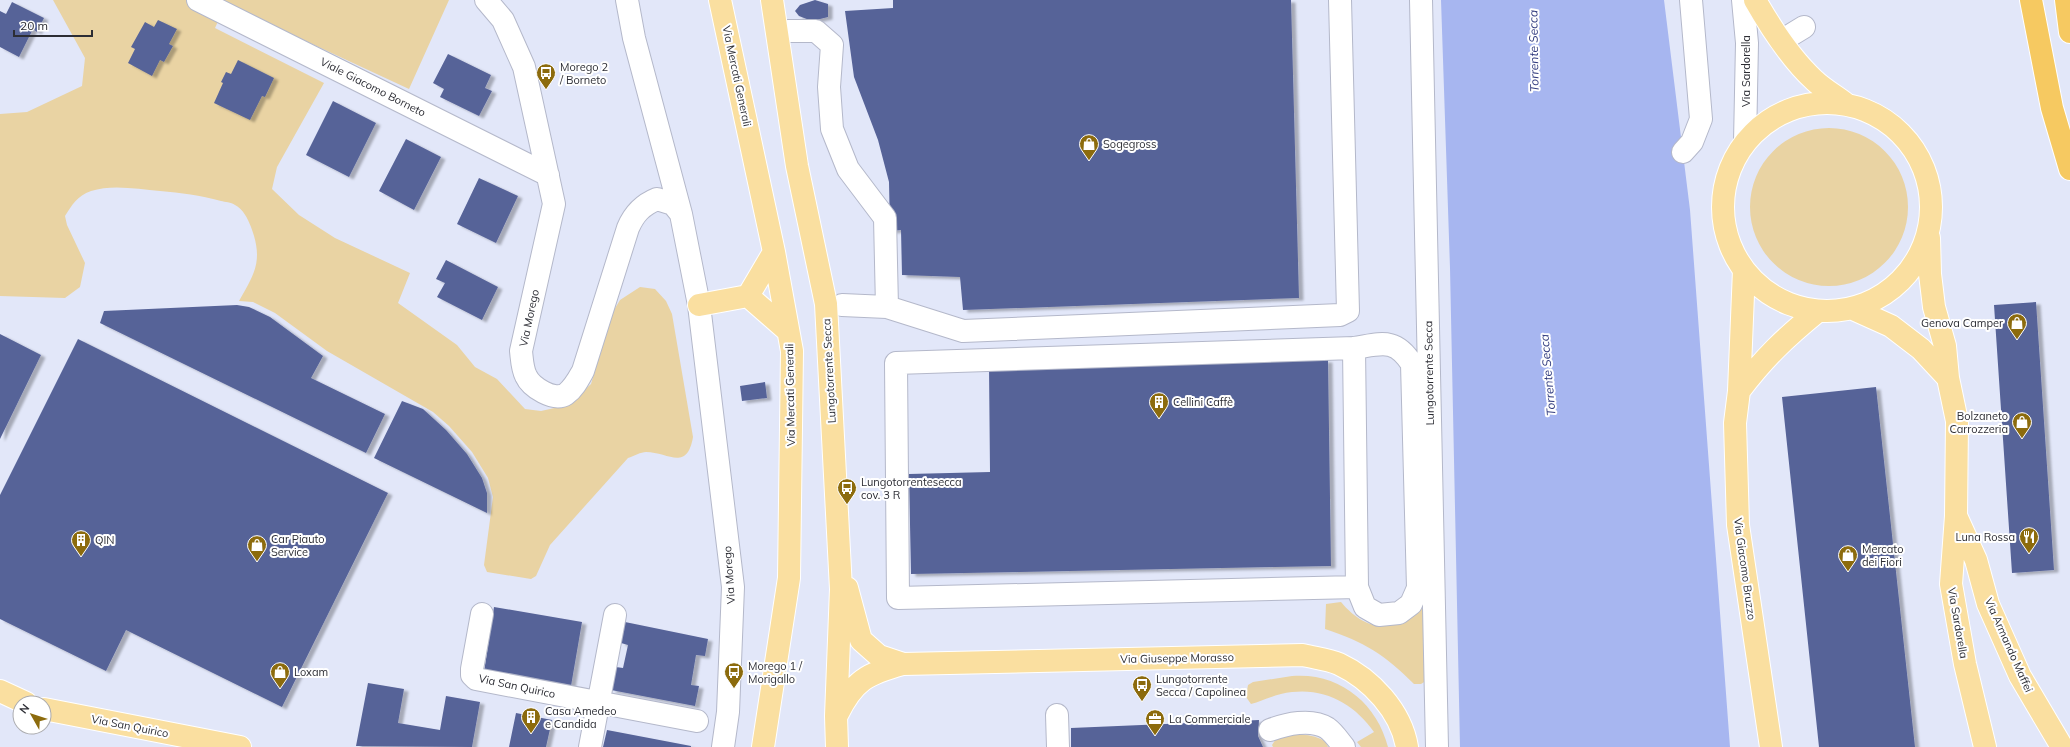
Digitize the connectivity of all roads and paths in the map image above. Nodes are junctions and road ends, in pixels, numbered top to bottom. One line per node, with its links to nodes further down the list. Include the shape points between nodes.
1 (198, 0): 21 (street, Viale Giacomo Borneto)
2 (486, 0): 21 (street, Via Morego, via 503,20 524,67)
3 (627, 0): 22 (street, Via Morego, via 634,38)
4 (720, 0): 24 (main road, Via Mercati Generali)
5 (772, 0): 37 (main road, Lungotorrente Secca, via 797,166 826,304)
6 (1340, 0): 29 (street, via 1348,311 1340,315 963,331)
7 (1421, 0): 58 (street, Lungotorrente Secca)
8 (1691, 0): 19 (street, via 1701,119 1692,142)
9 (1743, 0): 18 (street, Via Sardorella, via 1747,43)
10 (1756, 0): 16 (main road)
11 (2031, 0): 20 (highway, via 2052,108)
12 (2066, 0): 15 (highway)
13 (1804, 27): 16 (street)
14 (788, 31): 29 (street, via 816,31 832,45 829,87 832,129 848,169 885,218)
15 (2070, 32)
16 (1781, 41): 17 (main road, via 1814,80)
17 (1846, 104): 18 (main road, via 1818,103 1791,109 1766,123); 23 (main road, via 1879,116 1906,138 1924,167 1931,200)
18 (1745, 142): 25 (main road, via 1729,172 1723,206 1728,240)
19 (1683, 152)
20 (2070, 169)
21 (548, 175): 22 (street, Via Morego, via 554,204 521,351 526,377 542,392 564,395 576,384 583,371 633,218 641,208 657,199 674,204)
22 (681, 214): 27 (street, Via Morego)
23 (1929, 229): 30 (main road, via 1919,257 1901,280 1878,298); 34 (main road, Via Sardorella, via 1934,307 1945,346)
24 (774, 252): 26 (main road); 32 (main road, Via Mercati Generali)
25 (1744, 270): 31 (main road, via 1764,291 1790,304); 35 (main road, Via Giacomo Bruzzo)
26 (748, 296): 27 (main road); 32 (main road)
27 (699, 305): 52 (street, Via Morego, via 733,588 728,712)
28 (842, 305): 29 (street)
29 (887, 307)
30 (1851, 308): 31 (main road); 34 (main road, via 1890,326 1920,348)
31 (1818, 311): 35 (main road, Via Giacomo Bruzzo, via 1784,338 1762,361)
32 (790, 341): 53 (main road, Via Mercati Generali, via 789,578)
33 (1354, 348): 38 (street); 38 (street, via 1382,343 1395,345 1404,351 1412,364 1418,588 1412,604 1399,613 1379,615 1365,607); 38 (street, via 896,363 898,598)
34 (1948, 378): 36 (main road, Via Sardorella, via 1957,421)
35 (1740, 391): 59 (main road, Via Giacomo Bruzzo, via 1735,423 1738,525)
36 (1956, 516): 60 (main road, Via Sardorella, via 1951,584 1965,664); 61 (main road, Via Armando Maffei, via 1976,560 1988,604 2020,676)
37 (839, 556): 41 (main road, Via Giuseppe Morasso, via 861,640 879,656); 47 (main road, Lungotorrente Secca, via 841,589)
38 (1357, 587)
39 (482, 614): 44 (street, Via San Quirico, via 472,669 472,675 476,679)
40 (615, 615): 44 (street)
41 (903, 664): 47 (main road, Via Giuseppe Morasso, via 874,672 856,685); 57 (main road, Via Giuseppe Morasso, via 1303,655 1338,664 1364,679 1390,705 1405,735)
42 (0, 691): 43 (main road)
43 (12, 697)
44 (599, 703): 48 (street, Via San Quirico); 51 (street)
45 (52, 711): 50 (main road, Via San Quirico)
46 (1057, 715): 55 (street)
47 (836, 716): 54 (main road, Lungotorrente Secca)
48 (697, 721)
49 (1270, 730): 56 (street, via 1287,724 1306,723 1326,728)
50 (240, 747)
51 (590, 747)
52 (723, 747)
53 (763, 747)
54 (837, 747)
55 (1058, 747)
56 (1344, 747)
57 (1407, 747)
58 (1437, 747)
59 (1771, 747)
60 (1985, 747)
61 (2062, 747)

